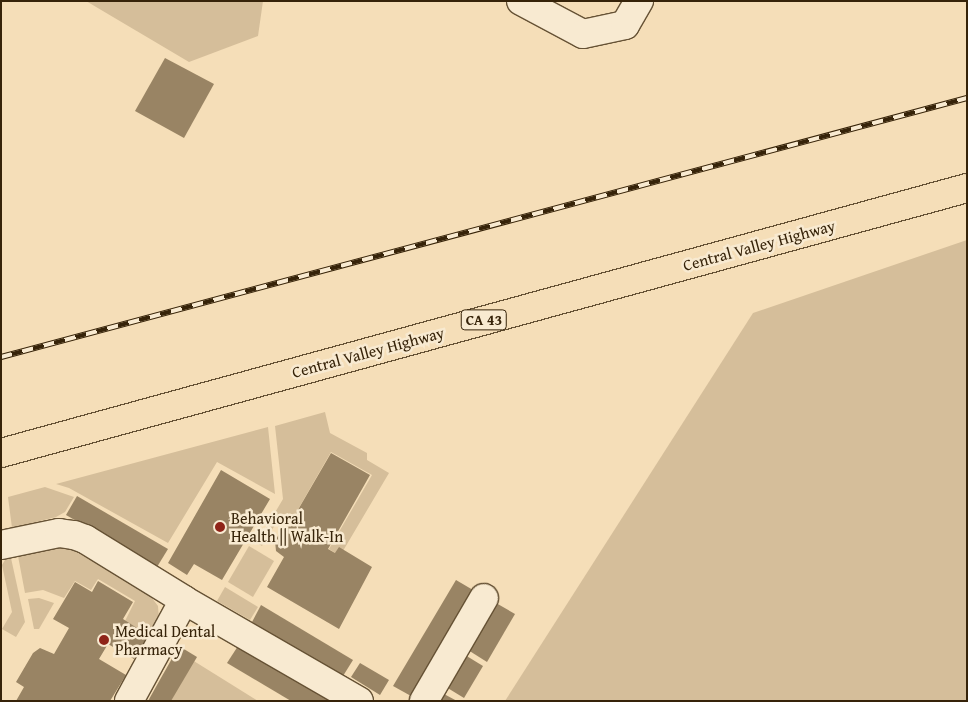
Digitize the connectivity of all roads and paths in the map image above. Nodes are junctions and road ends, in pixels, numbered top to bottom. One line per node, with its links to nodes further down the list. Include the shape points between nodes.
1 (521, 1): 2 (lane, via 583,34 625,25)
2 (639, 1)
3 (967, 188): 4 (main road, Central Valley Highway / CA 43)
4 (1, 453)
5 (1, 545): 7 (lane, via 59,533 74,535)
6 (484, 598): 10 (lane)
7 (184, 600): 8 (lane); 9 (lane)
8 (129, 701)
9 (359, 701)
10 (424, 701)

